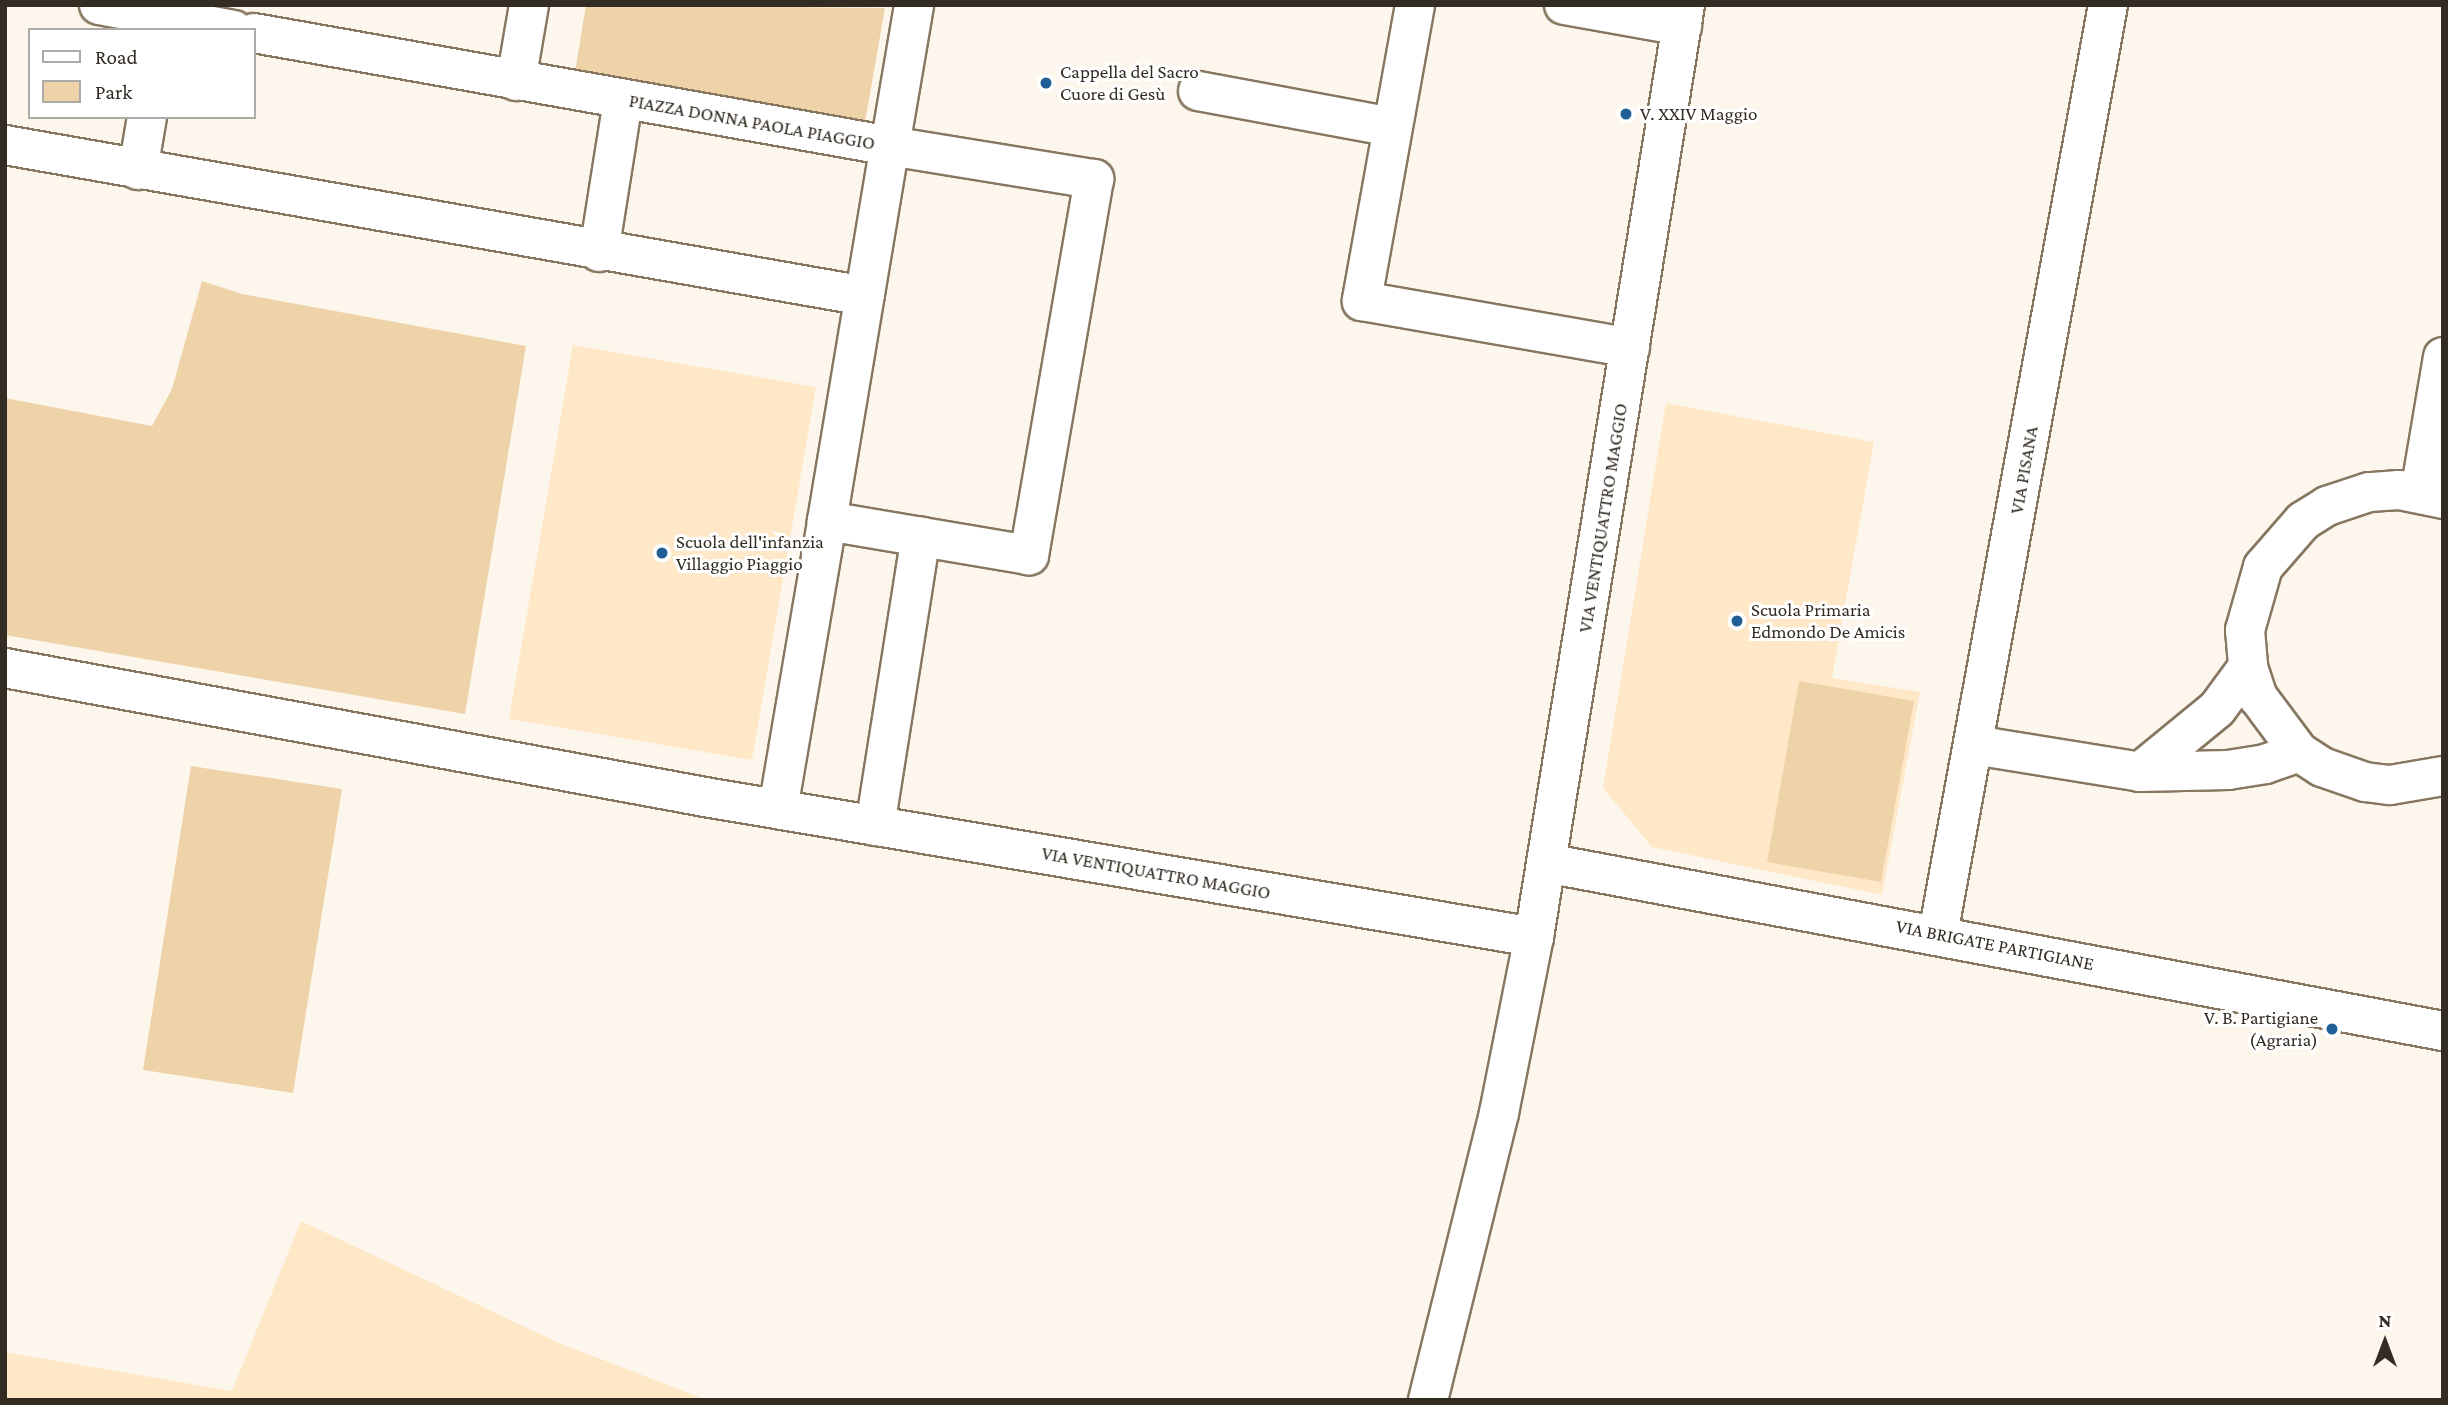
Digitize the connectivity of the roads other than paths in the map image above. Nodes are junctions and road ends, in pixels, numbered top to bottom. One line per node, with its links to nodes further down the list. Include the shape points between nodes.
1 (99, 5): 8 (street)
2 (529, 5): 11 (street)
3 (914, 5): 17 (street, PIAZZA DONNA PAOLA PIAGGIO)
4 (1415, 5): 15 (street)
5 (1564, 5): 7 (street, VIA VENTIQUATTRO MAGGIO)
6 (2108, 5): 28 (street, VIA PISANA)
7 (1684, 15): 21 (street, VIA VENTIQUATTRO MAGGIO)
8 (163, 23): 10 (street)
9 (276, 26): 11 (street, PIAZZA DONNA PAOLA PIAGGIO)
10 (214, 28)
11 (516, 81): 13 (street, PIAZZA DONNA PAOLA PIAGGIO)
12 (1198, 91): 15 (street)
13 (623, 100): 17 (street, PIAZZA DONNA PAOLA PIAGGIO); 19 (street)
14 (147, 119): 18 (street)
15 (1392, 127): 21 (street, via 1362,301)
16 (5, 145): 18 (street)
17 (890, 146): 20 (street); 25 (street, via 1094,179 1029,555)
18 (138, 170): 19 (street)
19 (599, 252): 20 (street)
20 (865, 296): 24 (street)
21 (1630, 348): 34 (street, VIA VENTIQUATTRO MAGGIO)
22 (2443, 357): 23 (street)
23 (2431, 496): 26 (street, via 2389,491 2347,498 2290,531 2255,586 2245,630)
24 (827, 521): 25 (street); 32 (street)
25 (921, 537): 33 (street)
26 (2248, 667): 29 (street, via 2268,715); 30 (street, via 2217,709)
27 (5, 668): 32 (street, VIA VENTIQUATTRO MAGGIO)
28 (1974, 745): 30 (street); 35 (street, VIA PISANA)
29 (2299, 752): 30 (street, via 2228,770); 31 (street, via 2322,767 2365,782)
30 (2140, 772)
31 (2436, 782)
32 (778, 809): 33 (street, VIA VENTIQUATTRO MAGGIO)
33 (875, 826): 36 (street, VIA VENTIQUATTRO MAGGIO)
34 (1546, 863): 35 (street, VIA BRIGATE PARTIGIANE); 36 (street, VIA VENTIQUATTRO MAGGIO)
35 (1938, 934): 37 (street, VIA BRIGATE PARTIGIANE)
36 (1534, 937): 38 (street, VIA VENTIQUATTRO MAGGIO, via 1499,1113)
37 (2443, 1031)
38 (1428, 1400)

